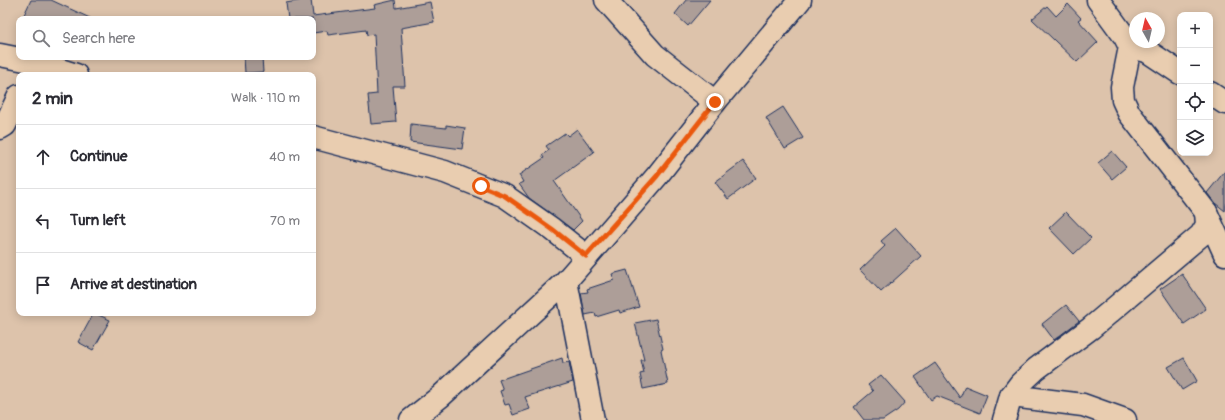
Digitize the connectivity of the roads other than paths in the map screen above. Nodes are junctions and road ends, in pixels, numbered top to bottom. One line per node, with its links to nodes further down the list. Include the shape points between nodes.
1 (606, 0): 13 (street, via 656,55)
2 (800, 0): 13 (street)
3 (1098, 0): 4 (street)
4 (1129, 45)
5 (1130, 48): 17 (street, via 1122,87 1123,100 1129,113)
6 (1134, 48): 9 (street, via 1147,51)
7 (0, 55): 8 (street)
8 (32, 69): 10 (street)
9 (1177, 71)
10 (54, 72)
11 (1213, 95): 14 (street)
12 (16, 102): 15 (street, via 5,125)
13 (715, 102): 19 (street, via 657,176)
14 (1225, 103)
15 (0, 128)
16 (316, 138): 19 (street, via 445,172 505,196)
17 (1206, 212): 18 (street); 21 (street, via 1207,225 1201,235 1091,328 1036,369)
18 (1225, 254)
19 (586, 256): 20 (street)
20 (566, 281): 22 (street, via 441,396); 23 (street)
21 (1011, 396): 24 (street); 25 (street, via 1083,405)
22 (411, 420)
23 (593, 420)
24 (1004, 420)
25 (1125, 420)

